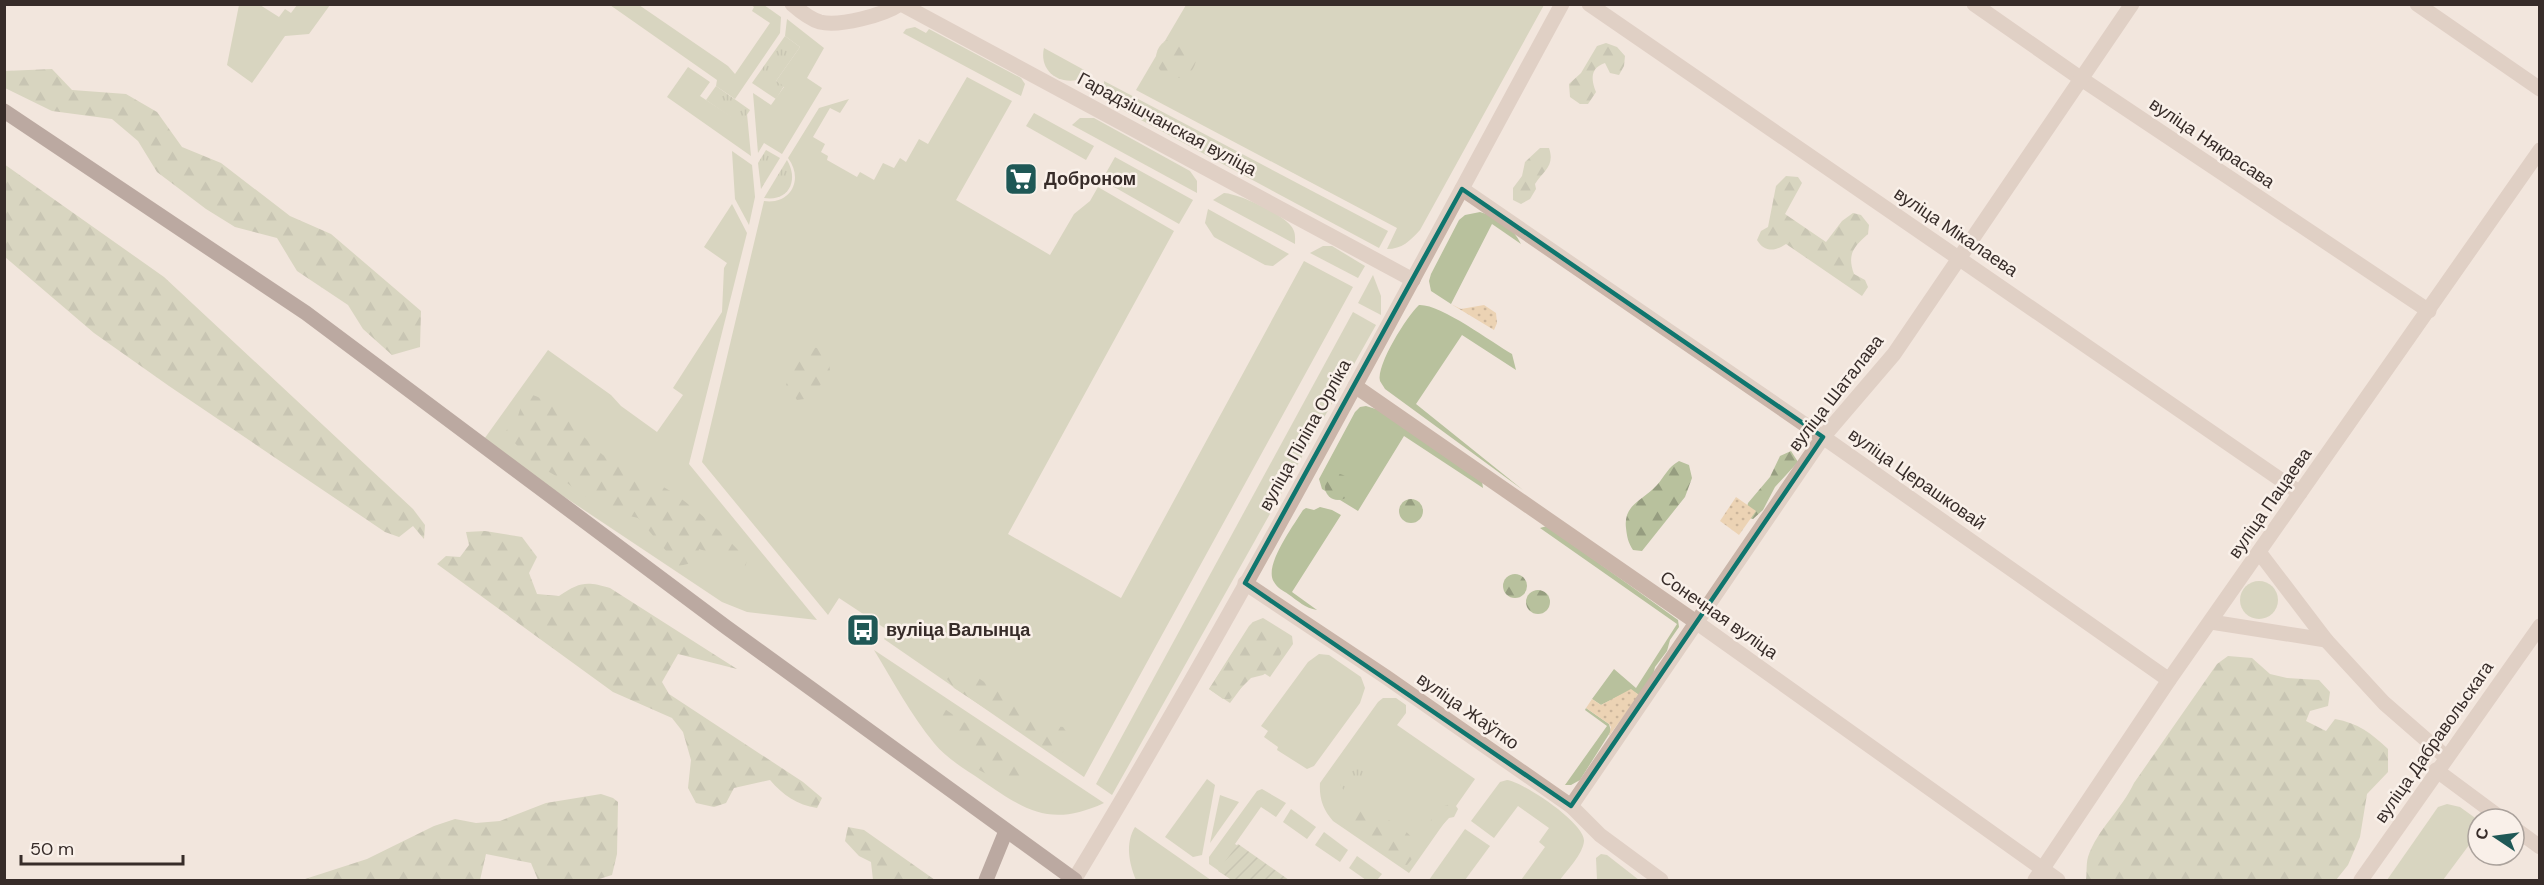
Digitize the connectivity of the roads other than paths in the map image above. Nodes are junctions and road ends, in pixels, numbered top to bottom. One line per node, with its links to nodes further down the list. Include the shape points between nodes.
1 (792, 4): 2 (street, Гарадзішчанская вуліца, via 810,17 832,23 884,12)
2 (900, 4): 14 (street, Гарадзішчанская вуліца)
3 (1562, 4): 12 (street, вуліца Піліпа Орліка)
4 (1589, 4): 13 (street, вуліца Мікалаева)
5 (1974, 4): 8 (street, вуліца Някрасава)
6 (2132, 4): 8 (street, вуліца Шаталава)
7 (2417, 4): 9 (street)
8 (2080, 78): 13 (street, вуліца Шаталава); 15 (street, вуліца Някрасава)
9 (2540, 89)
10 (4, 111): 30 (main road, via 306,313)
11 (2540, 150): 15 (street, вуліца Пацаева)
12 (1462, 189): 14 (street, вуліца Піліпа Орліка); 17 (street, вуліца Церашковай)
13 (1958, 257): 17 (street, вуліца Шаталава, via 1894,354); 18 (street, вуліца Мікалаева)
14 (1413, 280): 16 (street, вуліца Піліпа Орліка)
15 (2429, 311): 18 (street, вуліца Пацаева)
16 (1355, 386): 20 (street, вуліца Піліпа Орліка); 21 (street, Сонечная вуліца)
17 (1823, 437): 21 (street, вуліца Шаталава); 25 (street, вуліца Церашковай)
18 (2300, 493): 19 (street, вуліца Пацаева)
19 (2259, 552): 22 (street, вуліца Пацаева); 24 (street)
20 (1245, 584): 28 (street, вуліца Жаўтко); 35 (street, вуліца Піліпа Орліка)
21 (1696, 622): 28 (street, вуліца Шаталава); 33 (street, Сонечная вуліца)
22 (2211, 622): 24 (street); 25 (street, вуліца Пацаева)
23 (2540, 626): 26 (street, вуліца Дабравольскага)
24 (2326, 640): 26 (street, via 2384,703)
25 (2169, 680): 33 (street, вуліца Пацаева)
26 (2446, 757): 27 (street, вуліца Дабравольскага)
27 (2436, 770): 29 (street); 38 (street, вуліца Дабравольскага)
28 (1571, 806): 36 (street, вуліца Жаўтко, via 1600,835)
29 (2486, 807)
30 (1006, 831): 34 (main road); 35 (main road)
31 (2526, 837): 32 (street)
32 (2540, 847)
33 (2039, 875): 37 (street, Сонечная вуліца)
34 (986, 880)
35 (1075, 880)
36 (1661, 880)
37 (2058, 880)
38 (2361, 880)

